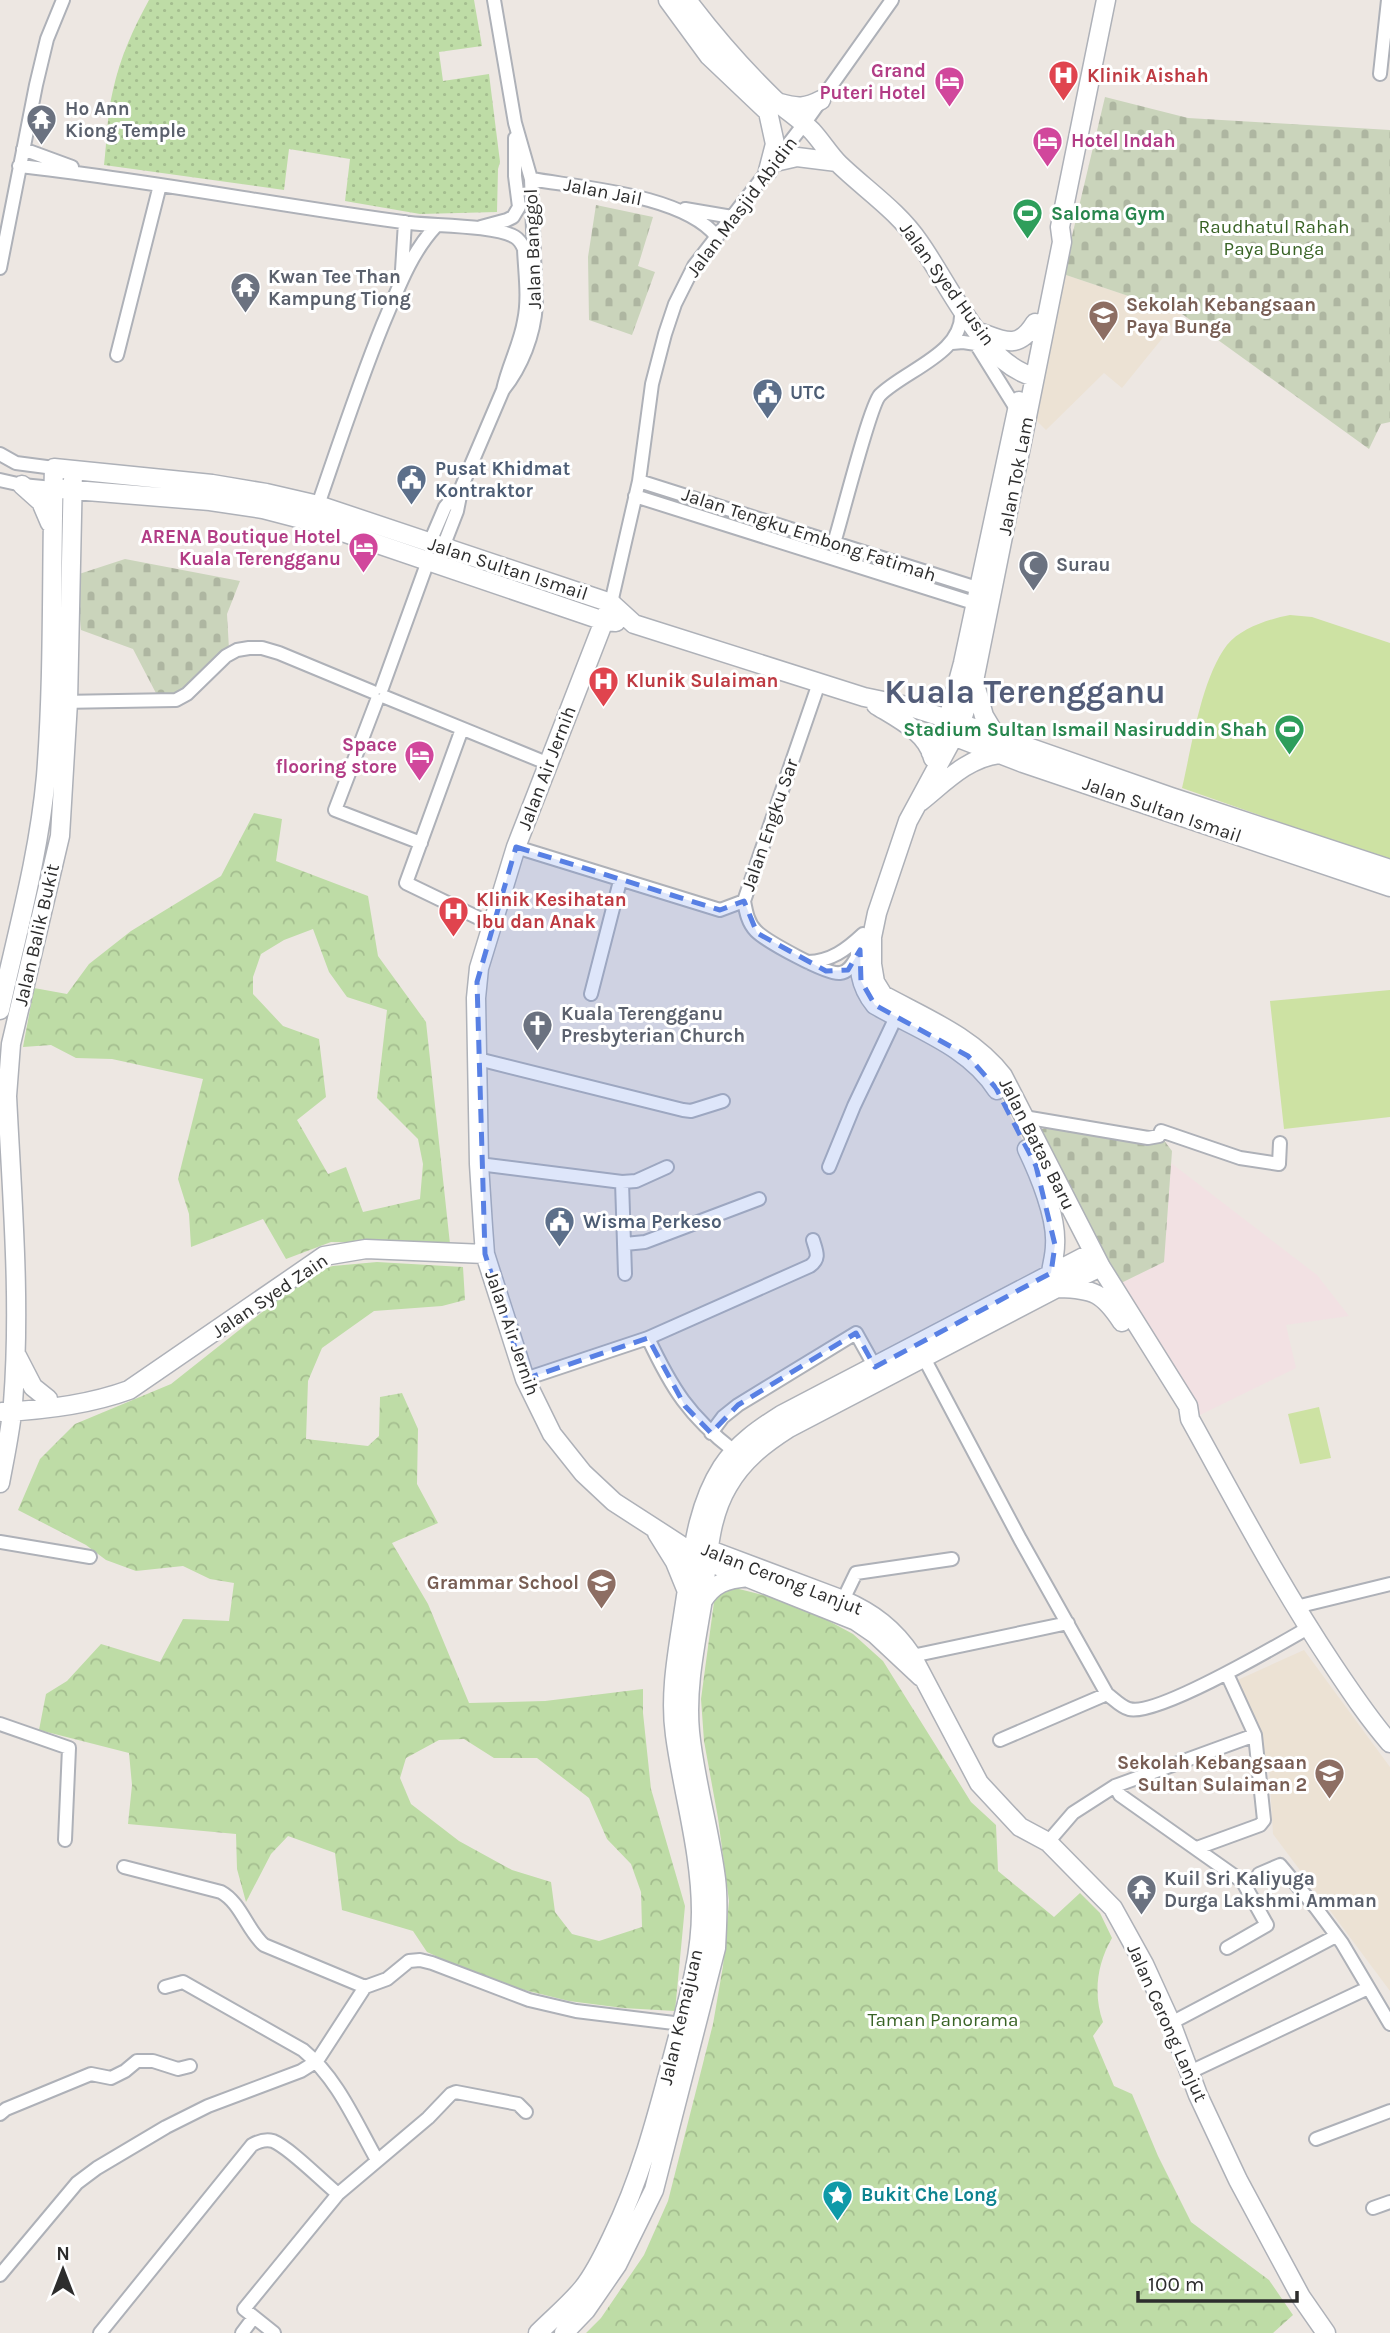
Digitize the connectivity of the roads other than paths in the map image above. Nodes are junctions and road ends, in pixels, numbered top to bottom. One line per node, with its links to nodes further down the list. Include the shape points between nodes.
1 (63, 0): 13 (street, via 47,39)
2 (494, 0): 11 (street, Jalan Banggol)
3 (668, 0): 10 (main road, via 709,56)
4 (687, 0): 10 (main road)
5 (892, 0): 9 (street, Jalan Masjid Abidin)
6 (1106, 0): 24 (main road, Jalan Tok Lam)
7 (1388, 0): 8 (street)
8 (1380, 74)
9 (821, 100): 10 (main road, via 810,106); 12 (street, Jalan Masjid Abidin)
10 (772, 107): 12 (main road, Jalan Syed Husin); 16 (main road, via 775,144)
11 (515, 123): 18 (street, Jalan Banggol); 25 (street, via 519,207 513,217)
12 (804, 124): 14 (main road, Jalan Syed Husin); 16 (street, Jalan Masjid Abidin)
13 (23, 149): 15 (street); 17 (street)
14 (837, 162): 16 (main road, via 797,157); 29 (main road, Jalan Syed Husin, via 911,231)
15 (19, 166): 17 (street); 27 (street)
16 (771, 167): 21 (street, Jalan Masjid Abidin)
17 (92, 174): 19 (street)
18 (531, 179): 20 (street, Jalan Jail); 35 (street, Jalan Banggol, via 535,323)
19 (160, 185): 22 (street); 33 (street)
20 (674, 208): 21 (street, Jalan Jail); 26 (street, Jalan Jail, via 702,221)
21 (733, 217): 26 (street, Jalan Masjid Abidin)
22 (405, 222): 23 (street); 28 (street)
23 (436, 226): 25 (street); 28 (street, via 417,247)
24 (1060, 227): 30 (main road, Jalan Tok Lam, via 1052,240); 34 (main road, Jalan Tok Lam, via 1062,242)
25 (477, 228): 35 (street, via 516,237 524,249 525,321)
26 (717, 237): 41 (street, Jalan Masjid Abidin, via 694,266 665,334 652,384)
27 (0, 268)
28 (401, 281): 46 (street, via 362,376)
29 (961, 311): 31 (main road, Jalan Syed Husin); 32 (street, via 961,326)
30 (1035, 323): 31 (main road, via 1026,337 1017,341); 34 (main road, Jalan Tok Lam)
31 (978, 332): 34 (main road, Jalan Syed Husin, via 1010,365)
32 (952, 343): 36 (street, Jalan Syed Husin, via 976,344); 49 (street, via 878,397)
33 (117, 355)
34 (1030, 376): 36 (main road, Jalan Tok Lam); 55 (main road, Jalan Tok Lam)
35 (503, 390): 50 (street, Jalan Banggol, via 462,486 445,507)
36 (1017, 410): 51 (main road, Jalan Tok Lam)
37 (0, 454): 38 (street, via 16,463)
38 (54, 468): 39 (main road, Jalan Sultan Ismail); 43 (main road, Jalan Balik Bukit)
39 (72, 470): 43 (main road, Jalan Balik Bukit); 46 (main road, Jalan Sultan Ismail, via 212,484)
40 (0, 480): 42 (street)
41 (639, 481): 45 (street, Jalan Masjid Abidin); 49 (street, Jalan Tengku Embong Fatimah)
42 (22, 485): 43 (street); 48 (main road, via 41,502)
43 (62, 489): 44 (main road, Jalan Sultan Ismail); 47 (main road, Jalan Balik Bukit); 48 (main road, Jalan Balik Bukit)
44 (107, 492): 47 (main road, via 97,495); 50 (main road, Jalan Sultan Ismail, via 263,509)
45 (635, 496): 51 (street, Jalan Tengku Embong Fatimah, via 830,558); 52 (street, Jalan Masjid Abidin)
46 (318, 505): 50 (main road, Jalan Sultan Ismail)
47 (71, 523): 60 (main road, Jalan Balik Bukit)
48 (53, 529): 60 (main road, Jalan Balik Bukit)
49 (834, 543): 51 (street, Jalan Tengku Embong Fatimah)
50 (434, 550): 52 (main road, Jalan Sultan Ismail); 53 (main road, Jalan Sultan Ismail); 57 (street, Jalan Banggol)
51 (978, 597): 58 (main road, Jalan Tok Lam)
52 (611, 603): 53 (main road, Jalan Air Jernih); 54 (main road, Jalan Sultan Ismail)
53 (604, 621): 54 (main road, Jalan Sultan Ismail); 67 (main road, Jalan Air Jernih)
54 (634, 624): 56 (main road, Jalan Sultan Ismail)
55 (974, 681): 62 (main road, Jalan Tok Lam); 64 (main road, via 984,716)
56 (819, 683): 59 (main road, Jalan Sultan Ismail); 74 (street, Jalan Engku Sar)
57 (379, 694): 60 (street, via 279,653 249,648 226,656 176,700); 63 (street); 69 (street, Jalan Banggol, via 335,810)
58 (955, 696): 61 (main road); 62 (main road, Jalan Tok Lam)
59 (864, 697): 61 (main road, Jalan Sultan Ismail); 66 (main road, via 916,732)
60 (59, 702): 79 (main road, Jalan Balik Bukit, via 39,832); 97 (main road, Jalan Balik Bukit, via 60,836 9,1067)
61 (907, 706): 62 (main road, Jalan Sultan Ismail)
62 (954, 726): 64 (main road, Jalan Sultan Ismail); 65 (main road, Jalan Sultan Ismail); 66 (main road, Jalan Batas Baru)
63 (462, 729): 67 (street); 69 (street)
64 (996, 736): 71 (main road, Jalan Sultan Ismail)
65 (999, 754): 68 (main road, via 969,763); 73 (main road, Jalan Sultan Ismail)
66 (933, 760): 68 (main road, Jalan Batas Baru); 76 (main road, Jalan Batas Baru, via 905,805 879,873)
67 (549, 764): 70 (main road, Jalan Air Jernih)
68 (916, 805): 83 (main road, Jalan Batas Baru, via 877,913 872,951 876,982 883,995 992,1061)
69 (421, 843): 75 (street, via 406,883)
70 (516, 848): 72 (street, Jalan Engku Sar); 75 (main road, Jalan Air Jernih)
71 (1390, 870)
72 (620, 881): 74 (street, Jalan Engku Sar, via 720,910); 78 (street)
73 (1390, 887)
74 (744, 901): 77 (street, via 757,933)
75 (491, 924): 81 (main road, Jalan Air Jernih, via 477,982)
76 (862, 942): 77 (street, via 833,957); 77 (street, via 842,973); 80 (main road, Jalan Batas Baru, via 859,972 866,993)
77 (807, 962)
78 (591, 994)
79 (0, 1010)
80 (896, 1017): 87 (street); 95 (main road, Jalan Batas Baru, via 968,1056 996,1088 1036,1166 1047,1202 1055,1231)
81 (478, 1059): 82 (street, via 682,1110); 85 (main road, Jalan Air Jernih)
82 (723, 1101)
83 (1024, 1117): 84 (street, via 1148,1138 1161,1131 1240,1158 1279,1164); 93 (main road, Jalan Batas Baru)
84 (1280, 1143)
85 (479, 1164): 88 (street); 92 (main road, Jalan Air Jernih)
86 (667, 1167): 88 (street)
87 (829, 1167)
88 (622, 1182): 91 (street)
89 (759, 1199): 91 (street, via 645,1242)
90 (813, 1240): 96 (street, via 818,1256 810,1266)
91 (625, 1244): 94 (street)
92 (485, 1254): 100 (main road, Jalan Air Jernih); 102 (main road, Jalan Syed Zain, via 366,1249 324,1256 129,1390)
93 (1097, 1260): 95 (main road); 104 (main road, Jalan Batas Baru, via 1188,1406)
94 (625, 1274)
95 (1054, 1280): 98 (main road); 99 (main road); 104 (main road, via 1105,1299 1179,1410)
96 (648, 1338): 100 (street); 105 (street, via 685,1406)
97 (16, 1353): 101 (main road, via 33,1387); 103 (main road, Jalan Balik Bukit)
98 (924, 1358): 108 (main road, via 765,1443 727,1488); 120 (street)
99 (875, 1367): 105 (street, via 856,1333 738,1405); 106 (main road, via 782,1415)
100 (525, 1379): 109 (main road, Jalan Air Jernih, via 540,1413 570,1459 614,1502)
101 (48, 1399): 102 (main road); 103 (main road)
102 (71, 1403): 103 (main road, via 50,1410)
103 (6, 1406): 107 (main road, Jalan Balik Bukit)
104 (1190, 1419): 119 (main road)
105 (712, 1433): 106 (street)
106 (734, 1451): 111 (main road, via 714,1482)
107 (0, 1483)
108 (714, 1525): 111 (main road); 112 (main road)
109 (655, 1530): 111 (main road, Jalan Air Jernih); 117 (main road)
110 (0, 1542): 113 (street)
111 (696, 1550): 112 (main road, Jalan Cerong Lanjut); 115 (main road, Jalan Cerong Lanjut); 117 (main road, Jalan Kemajuan)
112 (730, 1556): 118 (main road, Jalan Cerong Lanjut)
113 (90, 1557)
114 (952, 1559): 118 (street, via 856,1573)
115 (749, 1577): 117 (main road, via 734,1578); 124 (main road, Jalan Cerong Lanjut, via 856,1621)
116 (1390, 1584): 119 (street)
117 (694, 1597): 142 (main road, Jalan Kemajuan, via 674,1684 674,1722 700,1879 701,1914 695,1969); 161 (main road, Jalan Kemajuan, via 690,1730 716,1880 716,1948 654,2190 617,2265)
118 (843, 1600): 122 (main road, Jalan Cerong Lanjut, via 886,1624)
119 (1296, 1607): 121 (main road)
120 (1068, 1623): 122 (street); 125 (street)
121 (1308, 1628): 123 (street); 129 (main road)
122 (912, 1656): 124 (main road, Jalan Cerong Lanjut)
123 (1227, 1674): 125 (street, via 1147,1709 1130,1710); 127 (street)
124 (921, 1677): 132 (main road, Jalan Cerong Lanjut, via 979,1783 1020,1828)
125 (1107, 1694): 128 (street)
126 (0, 1724): 131 (street, via 69,1748)
127 (1255, 1735): 130 (street); 133 (street, via 1263,1822)
128 (1000, 1740)
129 (1390, 1743)
130 (1115, 1786): 132 (street, via 1073,1813); 133 (street, via 1120,1795)
131 (65, 1840)
132 (1048, 1842): 141 (main road, Jalan Cerong Lanjut, via 1114,1908)
133 (1196, 1848): 137 (street, via 1243,1882 1266,1921 1264,1927)
134 (124, 1867): 139 (street, via 221,1892 233,1901 264,1945)
135 (1259, 1874): 136 (street, via 1280,1865)
136 (1336, 1936): 140 (street); 141 (street)
137 (1227, 1948)
138 (164, 1987): 144 (street, via 183,1982)
139 (365, 1987): 142 (street, via 387,1979 409,1961 420,1960 529,2000 576,2011); 144 (street)
140 (1368, 1988): 143 (street); 146 (street)
141 (1171, 2023): 146 (main road, Jalan Cerong Lanjut)
142 (681, 2024): 160 (main road, Jalan Kemajuan, via 632,2197 583,2287)
143 (1390, 2024)
144 (317, 2061): 151 (street); 155 (street, via 208,2106 97,2168 77,2183)
145 (190, 2066): 149 (street, via 178,2069 137,2061 111,2078 91,2074)
146 (1190, 2072): 162 (main road, Jalan Cerong Lanjut, via 1238,2180 1301,2297)
147 (1390, 2111): 150 (street)
148 (526, 2112): 151 (street, via 518,2104 456,2092)
149 (0, 2114)
150 (1315, 2139)
151 (377, 2160): 152 (street)
152 (338, 2194): 156 (street, via 244,2309); 157 (street, via 281,2146 266,2140 252,2145)
153 (1390, 2202): 154 (street)
154 (1373, 2208)
155 (0, 2275)
156 (254, 2317): 158 (street); 159 (street)
157 (100, 2333)
158 (242, 2333)
159 (274, 2333)
160 (538, 2333)
161 (564, 2333)
162 (1326, 2333)

